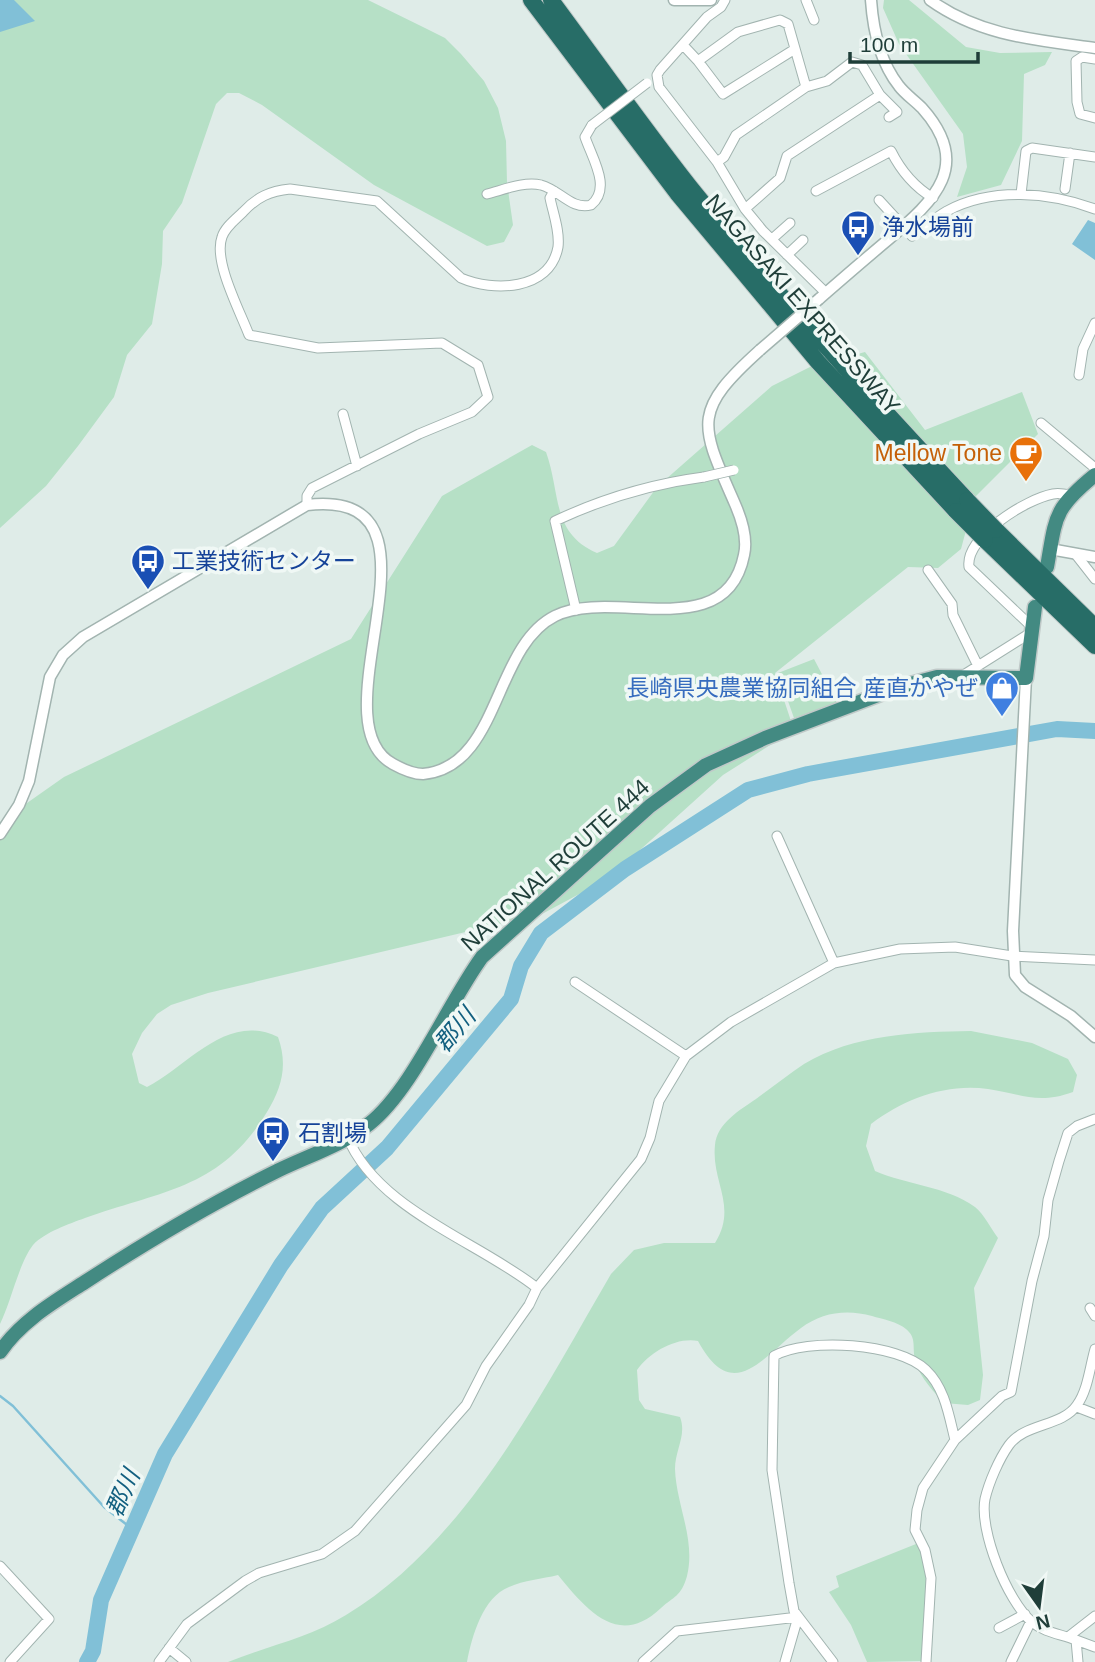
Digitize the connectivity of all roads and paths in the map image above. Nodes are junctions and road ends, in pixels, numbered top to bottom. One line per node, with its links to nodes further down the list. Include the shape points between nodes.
1 (519, 0): 23 (highway, via 593,97)
2 (531, 0): 23 (highway, NAGASAKI EXPRESSWAY)
3 (551, 0): 16 (highway, NAGASAKI EXPRESSWAY)
4 (559, 0): 16 (highway)
5 (674, 0): 6 (street)
6 (711, 0)
7 (724, 0): 12 (street)
8 (806, 0): 11 (street)
9 (871, 0): 32 (street, via 872,22 884,60 898,85 938,128 946,148 947,169)
10 (930, 0): 13 (street, via 960,20 1008,36)
11 (814, 20)
12 (683, 45): 17 (street); 18 (street, via 660,70)
13 (1095, 48)
14 (795, 49): 17 (street, via 723,94); 17 (street, via 788,24 780,20 738,32); 19 (street)
15 (1095, 59): 22 (street, via 1076,61 1080,114)
16 (596, 61): 54 (highway, NAGASAKI EXPRESSWAY, via 688,185)
17 (698, 61)
18 (657, 81): 26 (street); 28 (street, bridge, via 647,83 592,125 585,137 601,184 597,201 584,207)
19 (806, 87): 20 (street, via 827,81 852,62 862,65); 26 (street, via 736,135)
20 (880, 95): 21 (street, via 897,112); 34 (street, via 787,156 780,178)
21 (889, 117)
22 (1095, 118)
23 (635, 139): 54 (highway, NAGASAKI EXPRESSWAY, via 818,362)
24 (1070, 153): 25 (street); 27 (street); 31 (street, via 1026,151)
25 (1095, 157)
26 (717, 162): 34 (street)
27 (1065, 189)
28 (554, 191): 30 (street, via 527,185); 48 (street, via 550,198 559,237 554,259 538,276 515,286 461,278 377,201 276,190 251,203 225,230 220,261 249,335 318,348 442,343 481,370 488,397 472,412)
29 (816, 191): 32 (street, via 891,151 901,171)
30 (487, 194)
31 (1021, 194): 35 (street, via 1066,198); 37 (street, via 948,211 912,236)
32 (933, 198): 37 (street)
33 (879, 200): 37 (street)
34 (745, 209): 38 (street)
35 (1095, 209)
36 (790, 223): 38 (street)
37 (902, 228): 41 (street)
38 (772, 239): 40 (street)
39 (803, 240): 40 (street)
40 (787, 255): 41 (street)
41 (822, 296): 63 (street, bridge, via 727,380 710,412 713,452 745,531 739,574 727,589 691,608)
42 (1095, 323): 43 (street)
43 (1083, 349): 44 (street); 45 (street)
44 (1095, 355)
45 (1079, 375)
46 (343, 414): 48 (street)
47 (1041, 423): 49 (street)
48 (356, 466): 53 (street, via 312,488)
49 (1095, 468)
50 (734, 470): 63 (street, bridge, via 657,483 602,499 555,521)
51 (1095, 475): 52 (highway)
52 (1070, 495): 56 (highway, via 1054,521); 65 (street, via 1053,494 1001,520 975,542 968,557 969,567)
53 (307, 505): 63 (street, via 337,505 355,512 379,541 383,563 366,707 368,728 372,744 385,760 402,769 418,774 455,764 469,750 524,644 541,623); 70 (street, via 83,637 63,655 50,677 29,781)
54 (962, 505): 55 (highway, NAGASAKI EXPRESSWAY, bridge)
55 (991, 535): 64 (highway, NAGASAKI EXPRESSWAY); 66 (highway, NAGASAKI EXPRESSWAY)
56 (1050, 549): 57 (street); 59 (highway)
57 (1077, 556): 58 (street); 61 (street)
58 (1095, 557)
59 (1047, 567)
60 (928, 570): 67 (street, via 951,604)
61 (1095, 579)
62 (1035, 607): 65 (highway)
63 (576, 610)
64 (1095, 627)
65 (1032, 630): 67 (street); 69 (highway)
66 (1095, 646)
67 (978, 666): 68 (street)
68 (961, 676): 69 (highway, NATIONAL ROUTE 444); 79 (highway, NATIONAL ROUTE 444, via 899,687 706,765 662,798 482,957 404,1087 369,1124)
69 (1026, 678): 72 (street)
70 (0, 834)
71 (777, 836): 74 (street)
72 (1012, 956): 73 (street); 74 (street, via 955,947 900,949); 76 (street, via 1015,975 1025,987)
73 (1095, 960)
74 (834, 963): 77 (street, via 731,1022)
75 (575, 982): 77 (street)
76 (1095, 1037)
77 (687, 1056): 80 (street, via 659,1101 641,1159)
78 (1095, 1119): 85 (street, via 1068,1133 1059,1161 1011,1392)
79 (347, 1136): 80 (street, via 355,1157 396,1198); 82 (highway, NATIONAL ROUTE 444, via 148,1241 35,1315)
80 (537, 1288): 93 (street, via 466,1405 355,1531 321,1554 245,1581 187,1624)
81 (1095, 1349): 83 (street)
82 (0, 1352)
83 (1077, 1407): 84 (street); 89 (street, via 1010,1443 985,1499 988,1535 1006,1584)
84 (1095, 1414)
85 (955, 1440): 88 (street, via 942,1393 928,1371 910,1358 890,1350 837,1345 774,1356 772,1470); 100 (street, via 923,1489 916,1520 931,1578)
86 (0, 1566): 94 (street, via 49,1619)
87 (1095, 1616): 91 (street)
88 (798, 1617): 97 (street, via 677,1631); 98 (street); 99 (street)
89 (1028, 1618): 90 (street); 91 (street, via 1048,1632); 101 (street)
90 (999, 1628)
91 (1072, 1638): 92 (street); 102 (street)
92 (1095, 1647)
93 (169, 1648): 95 (street); 96 (street)
94 (10, 1662)
95 (159, 1662)
96 (186, 1662)
97 (643, 1662)
98 (785, 1662)
99 (833, 1662)
100 (926, 1662)
101 (1011, 1662)
102 (1078, 1662)

